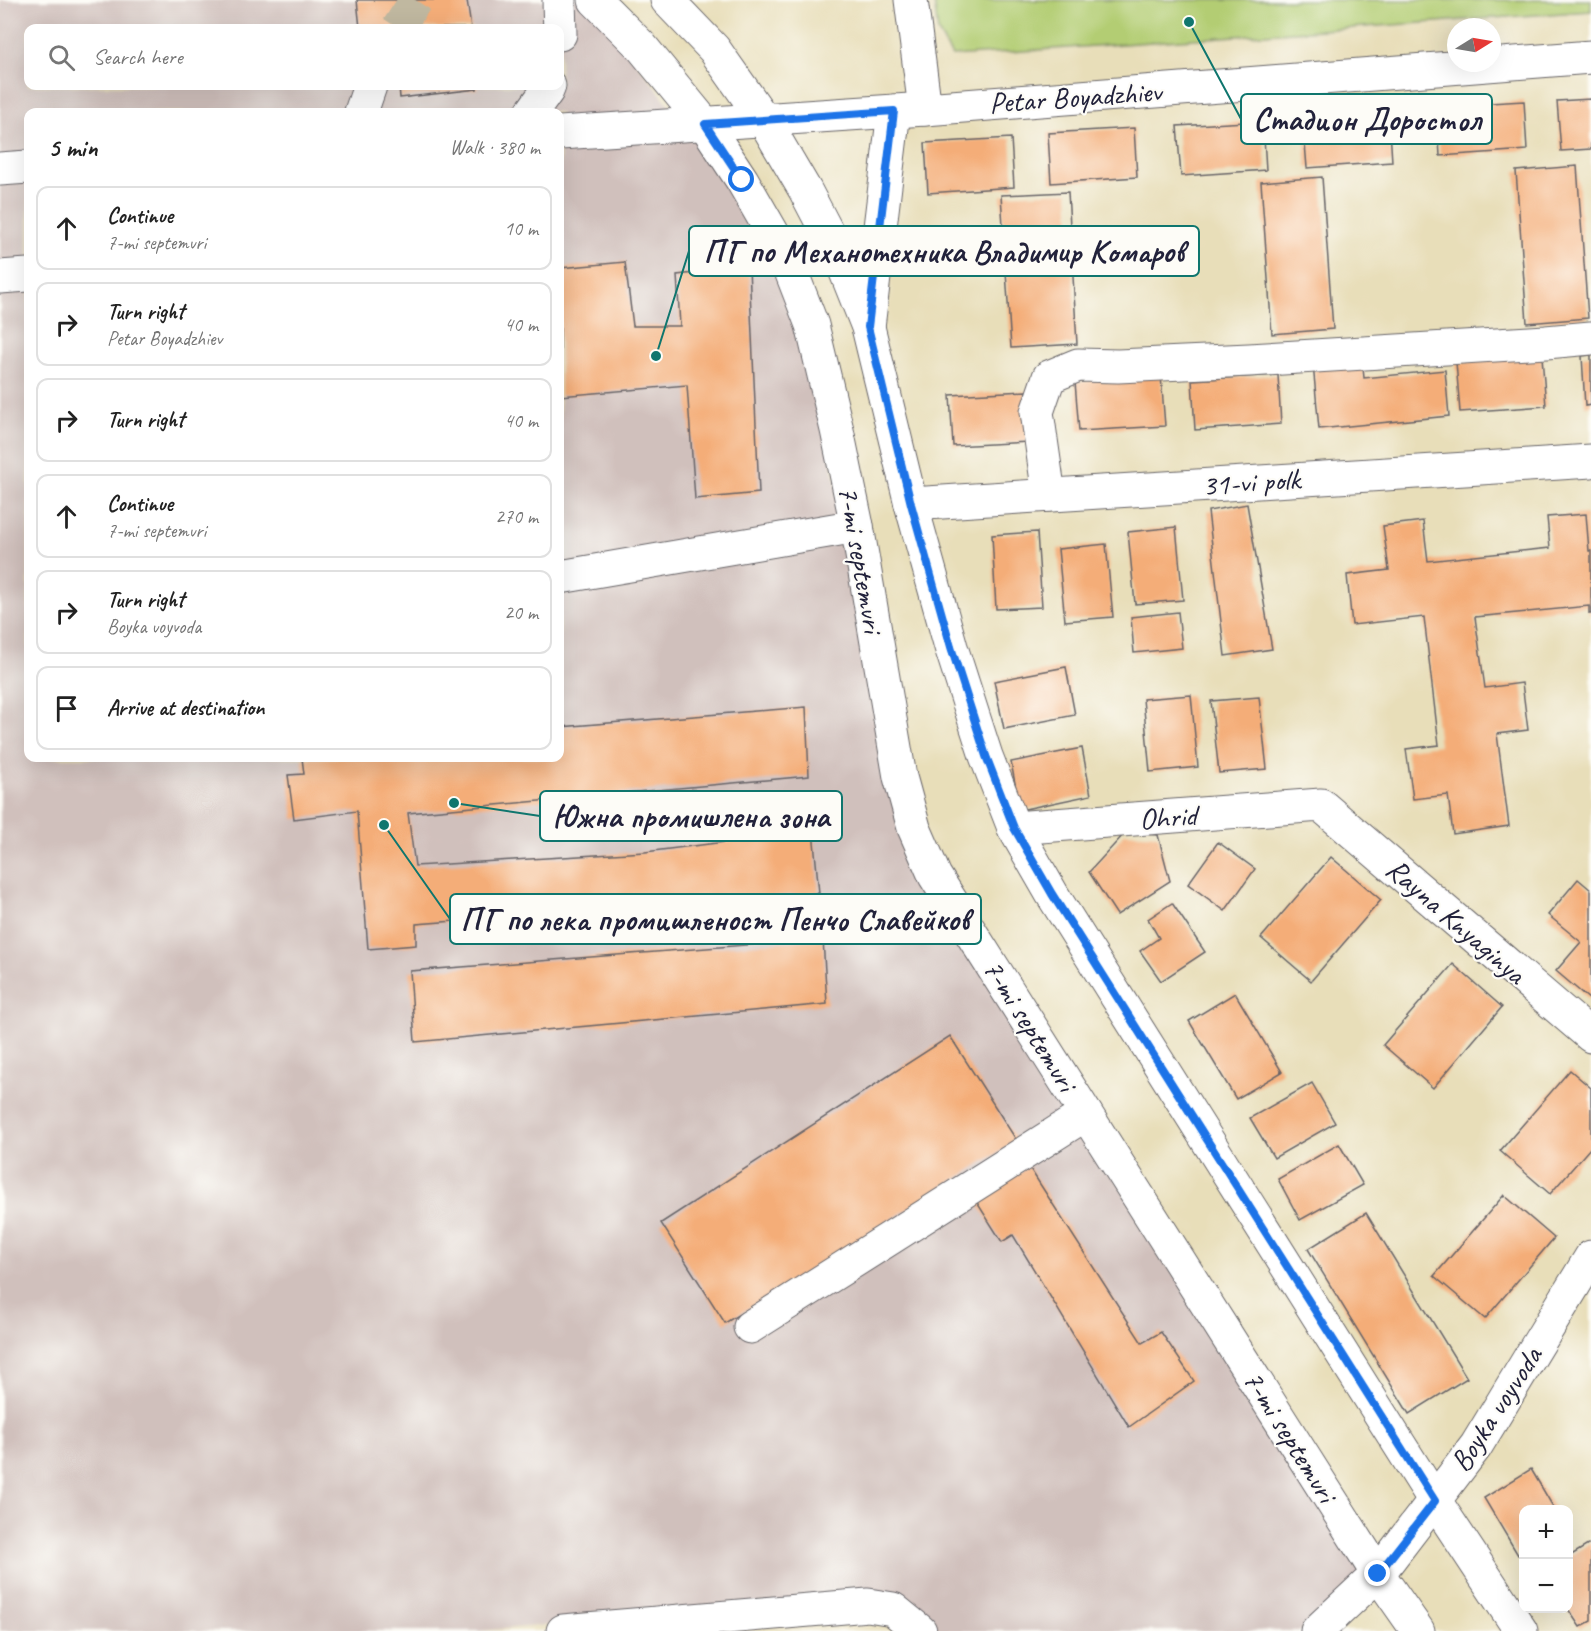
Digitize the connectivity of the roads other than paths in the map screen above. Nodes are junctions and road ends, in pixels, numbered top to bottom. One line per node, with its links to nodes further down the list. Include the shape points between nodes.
1 (559, 0): 5 (street)
2 (596, 0): 13 (street, 7-mi septemvri, via 642,46)
3 (667, 0): 12 (street, 7-mi septemvri, via 714,49)
4 (911, 0): 11 (street)
5 (560, 24)
6 (1591, 57): 11 (street, Petar Boyadzhiev)
7 (369, 90): 9 (street)
8 (548, 90): 10 (street)
9 (362, 108)
10 (535, 108)
11 (910, 110): 12 (street, Petar Boyadzhiev); 19 (street)
12 (764, 120): 13 (street, Petar Boyadzhiev); 19 (street, 7-mi septemvri, via 840,257)
13 (705, 124): 14 (street, Petar Boyadzhiev); 24 (street, 7-mi septemvri, via 784,253 812,325)
14 (564, 133)
15 (24, 167): 16 (street)
16 (0, 169)
17 (24, 275): 18 (street)
18 (0, 277)
19 (868, 327): 23 (street, 7-mi septemvri)
20 (1591, 338): 22 (street, via 1249,360 1078,365 1049,376 1037,412)
21 (1591, 461): 22 (street, 31-vi polk)
22 (1049, 495): 23 (street, 31-vi polk)
23 (911, 504): 27 (street, 7-mi septemvri, via 951,647)
24 (856, 526): 25 (street); 29 (street, 7-mi septemvri, via 900,777 914,828 935,876)
25 (564, 576)
26 (1321, 805): 27 (street, Ohrid); 28 (street, Rayna Knyaginya)
27 (1014, 828): 32 (street, 7-mi septemvri, via 1058,904)
28 (1591, 1036)
29 (1086, 1114): 31 (street); 33 (street, 7-mi septemvri)
30 (1591, 1257): 32 (street, Boyka voyvoda, via 1476,1446)
31 (750, 1327)
32 (1435, 1501): 33 (street, Boyka voyvoda); 39 (street, 7-mi septemvri)
33 (1378, 1574): 37 (street, Boyka voyvoda); 38 (street, 7-mi septemvri)
34 (659, 1627): 35 (street); 36 (street, via 868,1605 893,1610)
35 (563, 1631)
36 (920, 1631)
37 (1317, 1631)
38 (1418, 1631)
39 (1521, 1631)

